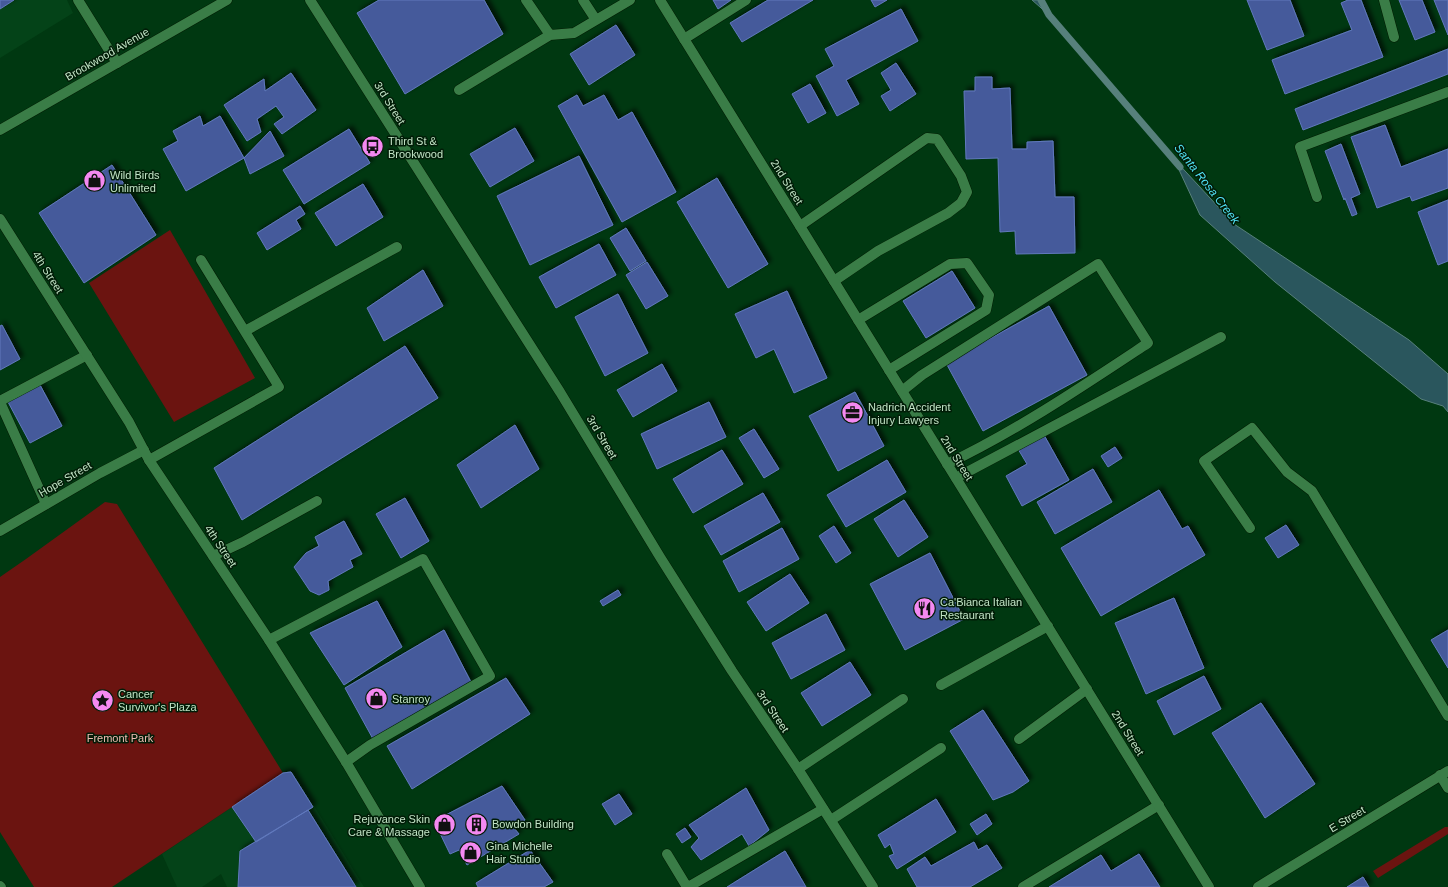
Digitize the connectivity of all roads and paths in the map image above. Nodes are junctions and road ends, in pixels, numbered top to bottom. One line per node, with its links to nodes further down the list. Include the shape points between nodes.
1 (227, 0): 14 (street, Brookwood Avenue)
2 (310, 0): 49 (street, 3rd Street, via 560,392 732,671)
3 (526, 0): 11 (street)
4 (583, 0): 10 (street)
5 (630, 0): 10 (street)
6 (660, 0): 13 (street, 2nd Street)
7 (746, 0): 13 (street)
8 (1384, 0): 12 (street)
9 (79, 1): 14 (street)
10 (596, 20): 11 (street, via 574,33)
11 (550, 35): 15 (street)
12 (1394, 37)
13 (684, 39): 20 (street, 2nd Street)
14 (116, 63): 17 (street, Brookwood Avenue)
15 (459, 90)
16 (1448, 92): 18 (street, via 1300,147)
17 (0, 130)
18 (1317, 198)
19 (0, 219): 27 (street, 4th Street)
20 (800, 226): 23 (street, 2nd Street); 23 (street, via 927,138 937,139 961,176 967,192 961,203)
21 (397, 247): 25 (street)
22 (201, 260): 25 (street)
23 (834, 280): 24 (street, 2nd Street)
24 (858, 320): 28 (street, 2nd Street); 28 (street, via 950,264 967,263 989,295 986,310)
25 (245, 331): 32 (street, via 279,387)
26 (1221, 337): 34 (street)
27 (87, 355): 30 (street); 31 (street, 4th Street)
28 (889, 370): 29 (street, 2nd Street)
29 (902, 391): 33 (street, 2nd Street); 33 (street, via 922,375 1098,264 1148,342 996,439)
30 (0, 401): 36 (street)
31 (144, 450): 32 (street, 4th Street); 36 (street, Hope Street)
32 (149, 460): 39 (street, 4th Street)
33 (947, 464): 34 (street, 2nd Street)
34 (956, 478): 40 (street, 2nd Street)
35 (317, 501): 39 (street)
36 (46, 504): 38 (street, Hope Street)
37 (1250, 528): 45 (street, via 1204,461 1252,428 1287,472 1312,491)
38 (0, 531)
39 (213, 556): 41 (street, 4th Street)
40 (1048, 626): 42 (street); 43 (street, 2nd Street)
41 (269, 640): 48 (street, 4th Street); 48 (street, via 423,559 490,676 370,745)
42 (942, 685)
43 (1087, 689): 46 (street); 52 (street, 2nd Street)
44 (903, 699): 49 (street)
45 (1448, 716)
46 (1018, 739)
47 (941, 748): 54 (street)
48 (346, 762): 56 (street, 4th Street)
49 (798, 769): 53 (street, 3rd Street)
50 (1444, 773): 51 (street); 61 (street, E Street)
51 (1448, 788)
52 (1159, 805): 59 (street); 60 (street, 2nd Street)
53 (823, 809): 54 (street, 3rd Street); 57 (street)
54 (831, 820): 58 (street, 3rd Street)
55 (667, 854): 57 (street)
56 (420, 887)
57 (688, 887)
58 (873, 887)
59 (1023, 887)
60 (1209, 887)
61 (1258, 887)

